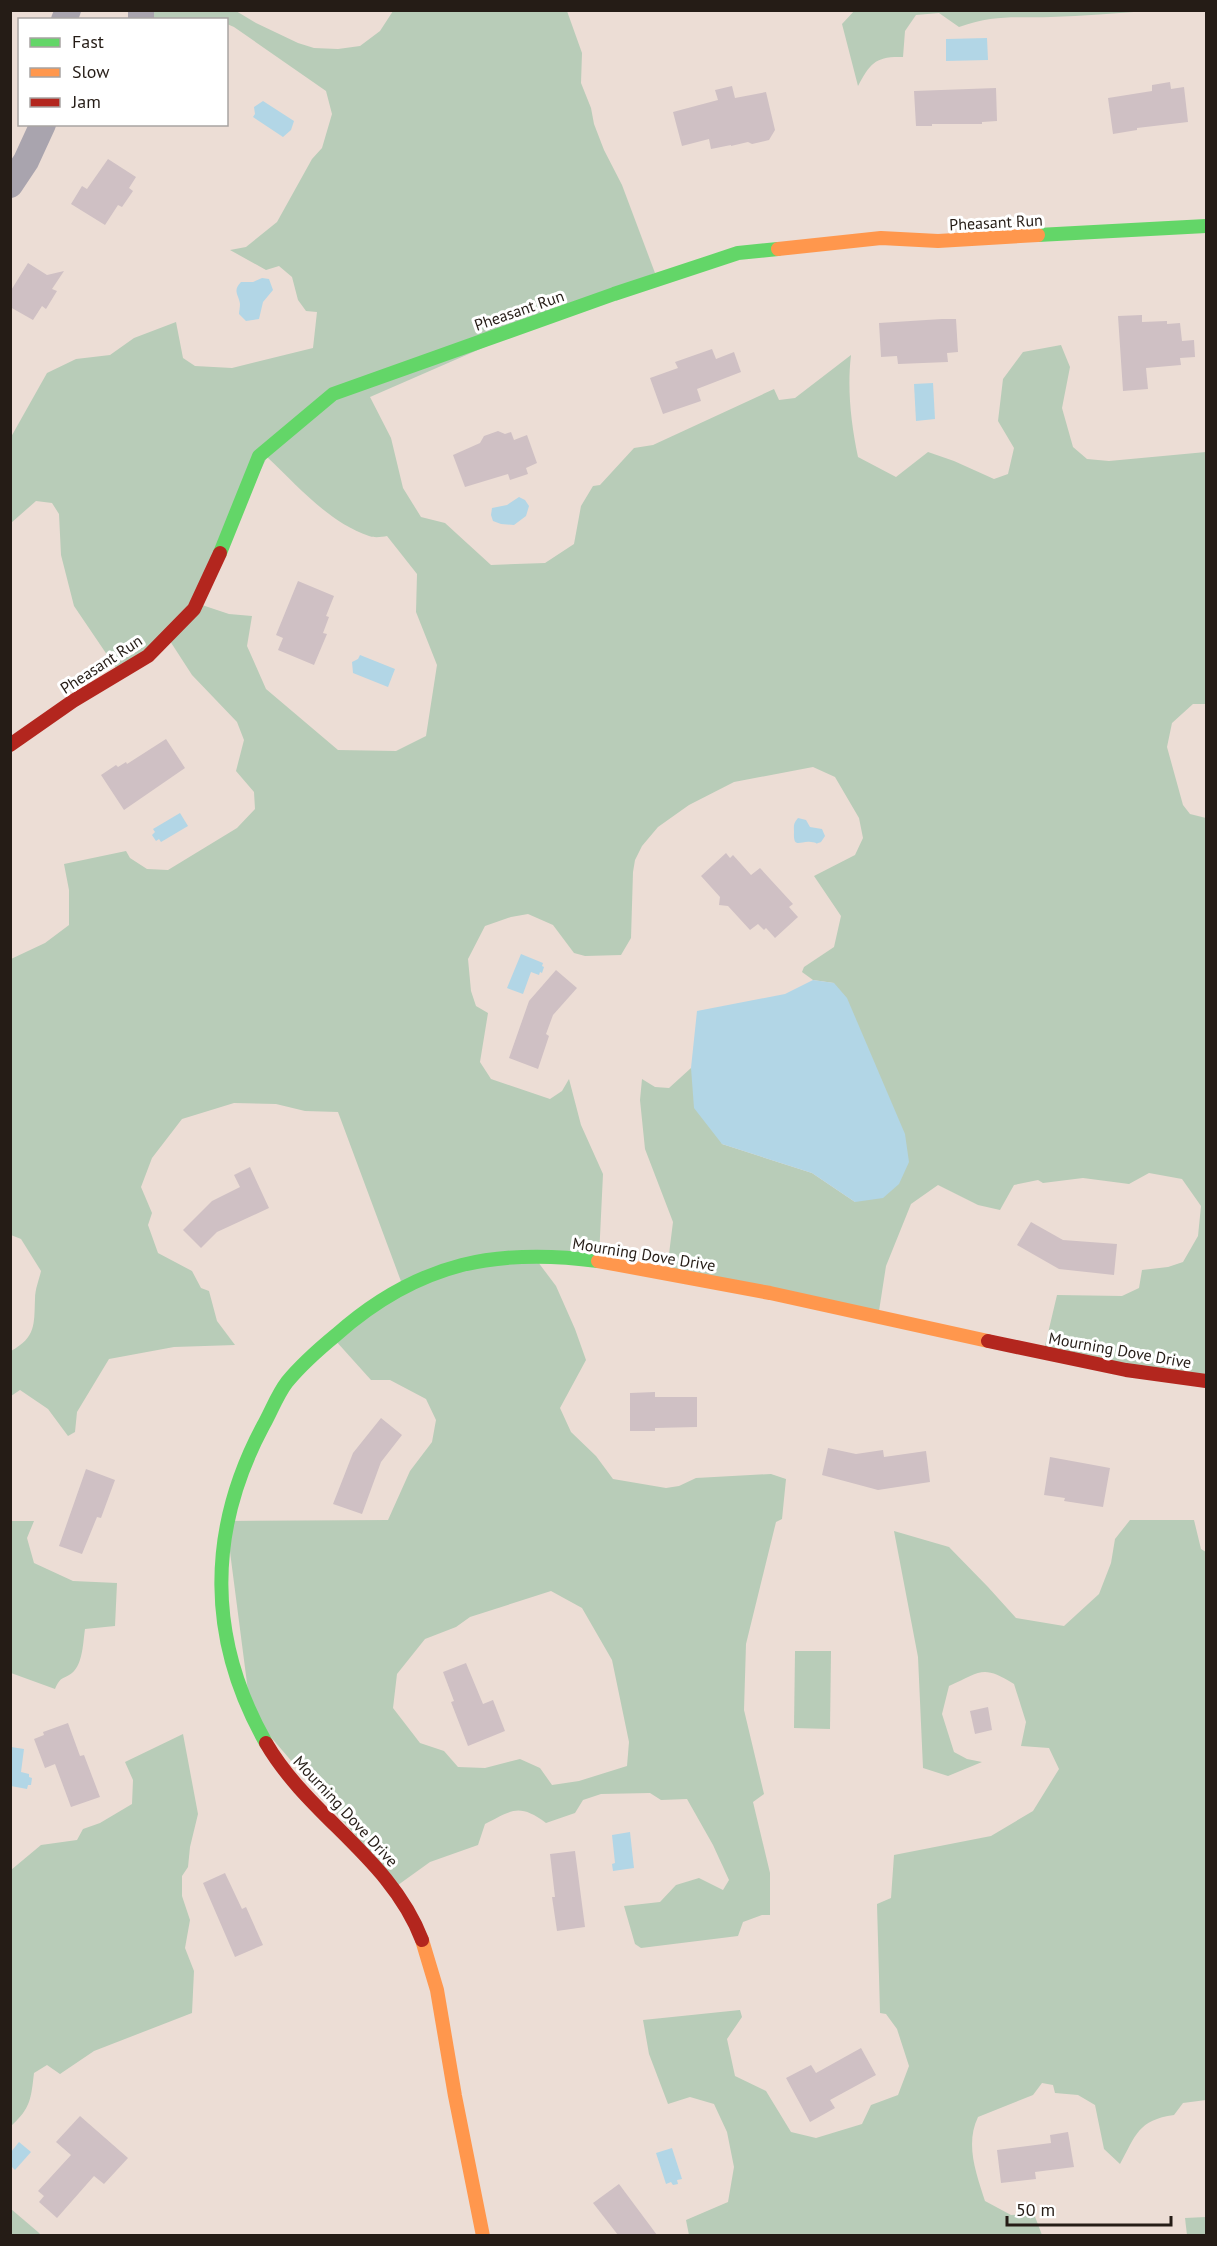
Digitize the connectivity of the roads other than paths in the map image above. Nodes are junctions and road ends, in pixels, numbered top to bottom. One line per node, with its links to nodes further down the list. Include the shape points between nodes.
1 (42, 126): 2 (street)
2 (10, 185)
3 (1206, 226): 4 (street, Pheasant Run, via 938,242 881,237 738,253 333,394 259,456 230,533 194,609 148,656)
4 (10, 745)
5 (1206, 1381): 6 (street, Mourning Dove Drive, via 1102,1367 843,1308 590,1259 534,1256 464,1264 387,1295 335,1333 285,1384 238,1479 227,1517 223,1597 231,1660 261,1734 283,1770 389,1882 418,1931 441,2009)
6 (483, 2235)

